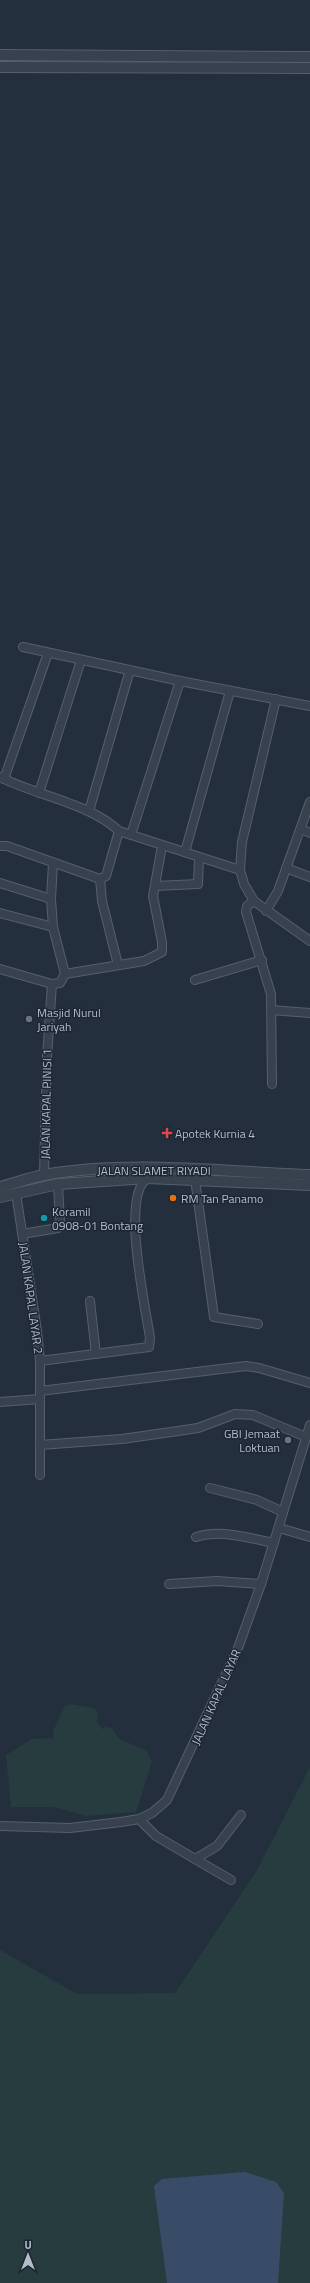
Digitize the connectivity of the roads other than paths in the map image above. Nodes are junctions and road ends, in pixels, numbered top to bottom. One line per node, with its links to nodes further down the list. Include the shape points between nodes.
1 (0, 55): 2 (street)
2 (51, 55): 3 (street); 6 (street)
3 (225, 57): 4 (street); 7 (street)
4 (310, 57)
5 (0, 67): 6 (street)
6 (50, 67): 7 (street)
7 (225, 68): 8 (street)
8 (310, 68)
9 (23, 647): 10 (street)
10 (48, 654): 11 (street); 17 (street)
11 (81, 660): 12 (street); 18 (street)
12 (130, 670): 13 (street); 20 (street)
13 (180, 681): 14 (street); 24 (street)
14 (230, 691): 15 (street); 27 (street)
15 (276, 700): 16 (street); 31 (street, via 242,842)
16 (310, 706)
17 (2, 778): 18 (street)
18 (38, 793): 20 (street)
19 (310, 802): 21 (street)
20 (89, 811): 22 (street, via 109,821)
21 (300, 829): 23 (street); 30 (street)
22 (120, 831): 24 (street); 33 (street, via 106,876)
23 (310, 833)
24 (131, 835): 26 (street)
25 (0, 846): 29 (street, via 7,846)
26 (162, 846): 27 (street); 35 (street)
27 (185, 852): 28 (street)
28 (199, 858): 31 (street); 35 (street, via 198,884)
29 (53, 863): 33 (street); 36 (street)
30 (286, 868): 32 (street); 38 (street, via 278,891)
31 (240, 870): 37 (street, via 244,884)
32 (310, 877)
33 (100, 880): 43 (street, via 102,901)
34 (0, 883): 36 (street)
35 (155, 886): 43 (street, via 154,904 162,952 144,961)
36 (51, 899): 40 (street)
37 (254, 901): 38 (street); 42 (street, via 247,906 246,912)
38 (266, 911): 41 (street)
39 (0, 913): 40 (street)
40 (53, 927): 45 (street)
41 (310, 942)
42 (262, 960): 46 (street); 48 (street, via 269,987)
43 (118, 965): 45 (street)
44 (0, 969): 47 (street)
45 (65, 974): 47 (street, via 60,983)
46 (195, 980)
47 (52, 984): 52 (street, JALAN KAPAL PINISI 1)
48 (271, 1010): 49 (street); 50 (street)
49 (310, 1013)
50 (272, 1084)
51 (310, 1174): 53 (street, JALAN SLAMET RIYADI, via 145,1168)
52 (44, 1175): 53 (street, JALAN SLAMET RIYADI); 58 (street, JALAN SLAMET RIYADI)
53 (90, 1176): 54 (street, JALAN SLAMET RIYADI); 56 (street, JALAN SLAMET RIYADI)
54 (148, 1178): 55 (street, JALAN SLAMET RIYADI); 64 (street, via 135,1203 135,1249 149,1347)
55 (195, 1179): 57 (street, JALAN SLAMET RIYADI); 63 (street, via 214,1317)
56 (58, 1184): 59 (street, JALAN SLAMET RIYADI); 61 (street, via 58,1228)
57 (310, 1185)
58 (0, 1187)
59 (16, 1193): 60 (street, JALAN SLAMET RIYADI); 61 (street, JALAN KAPAL LAYAR 2)
60 (0, 1197)
61 (22, 1234): 65 (street, JALAN KAPAL LAYAR 2)
62 (90, 1301): 64 (street)
63 (258, 1324)
64 (96, 1354): 65 (street)
65 (40, 1361): 67 (street, JALAN KAPAL LAYAR 2)
66 (310, 1383): 67 (street, via 246,1366)
67 (40, 1395): 68 (street); 71 (street, JALAN KAPAL LAYAR 2)
68 (0, 1402)
69 (310, 1425): 70 (street, JALAN KAPAL LAYAR)
70 (307, 1440): 71 (street, via 244,1413 198,1428 122,1439); 74 (street, JALAN KAPAL LAYAR)
71 (40, 1445): 72 (street, JALAN KAPAL LAYAR 2)
72 (40, 1475)
73 (210, 1488): 74 (street, via 257,1500)
74 (283, 1512): 75 (street, JALAN KAPAL LAYAR)
75 (279, 1528): 77 (street); 78 (street, JALAN KAPAL LAYAR)
76 (196, 1536): 78 (street, via 222,1533)
77 (310, 1537)
78 (274, 1543): 80 (street, JALAN KAPAL LAYAR)
79 (169, 1584): 80 (street, via 216,1581)
80 (261, 1584): 82 (street, JALAN KAPAL LAYAR, via 238,1648 180,1776 167,1800 152,1813)
81 (241, 1815): 84 (street, via 217,1846)
82 (139, 1819): 83 (street, JALAN KAPAL LAYAR, via 70,1828); 84 (street, via 156,1836)
83 (0, 1826)
84 (195, 1859): 85 (street)
85 (231, 1880)

